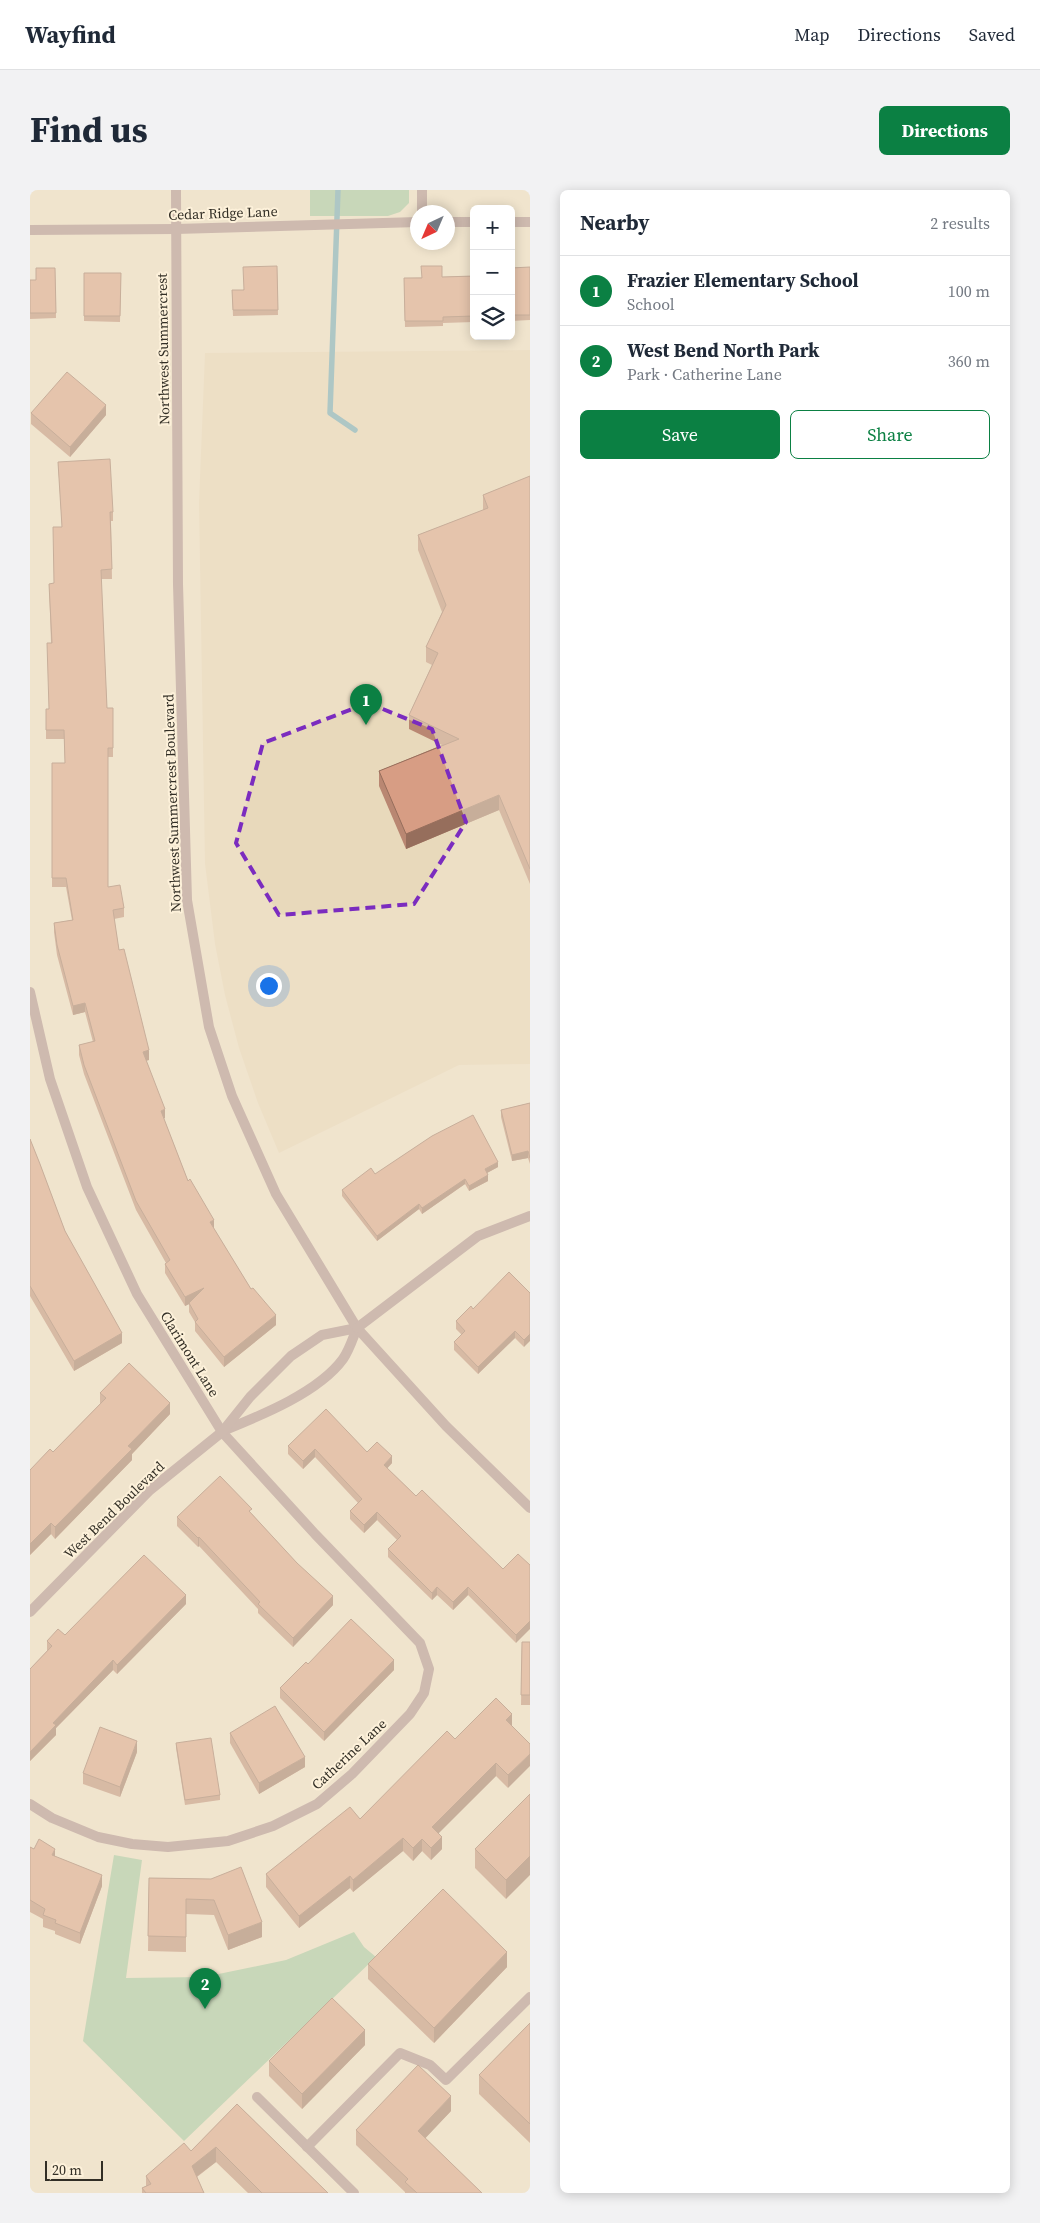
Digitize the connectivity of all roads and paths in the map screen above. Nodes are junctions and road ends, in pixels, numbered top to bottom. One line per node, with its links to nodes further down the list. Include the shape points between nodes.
1 (176, 190): 9 (street)
2 (422, 190): 3 (street)
3 (422, 205)
4 (410, 222): 9 (street, Cedar Ridge Lane)
5 (455, 222): 6 (street)
6 (470, 222)
7 (515, 222): 8 (street)
8 (530, 222)
9 (176, 228): 10 (street, Cedar Ridge Lane); 11 (street, Northwest Summercrest)
10 (30, 230)
11 (178, 470): 14 (street, Northwest Summercrest Boulevard, via 187,900 209,1027 232,1096 276,1194)
12 (30, 992): 15 (street, Clarimont Lane, via 50,1079 87,1187 137,1294)
13 (530, 1216): 14 (street, West Bend Boulevard, via 478,1236)
14 (357, 1328): 15 (street, West Bend Boulevard, via 322,1335 291,1356 250,1396); 15 (street, West Bend Boulevard, via 343,1359 319,1382 290,1400); 16 (street, Northwest Summercrest Boulevard, via 446,1426)
15 (222, 1432): 17 (street, West Bend Boulevard, via 150,1490); 18 (street, Clarimont Lane, via 420,1643)
16 (530, 1508)
17 (30, 1612)
18 (429, 1669): 19 (street, Catherine Lane, via 424,1693 410,1714 352,1774 317,1804 273,1826 228,1841 168,1847 141,1845 98,1837 52,1818)
19 (30, 1804)
20 (530, 1997): 22 (street, via 446,2080 430,2065 400,2053)
21 (257, 2098): 22 (street)
22 (307, 2147): 23 (street)
23 (354, 2193)

